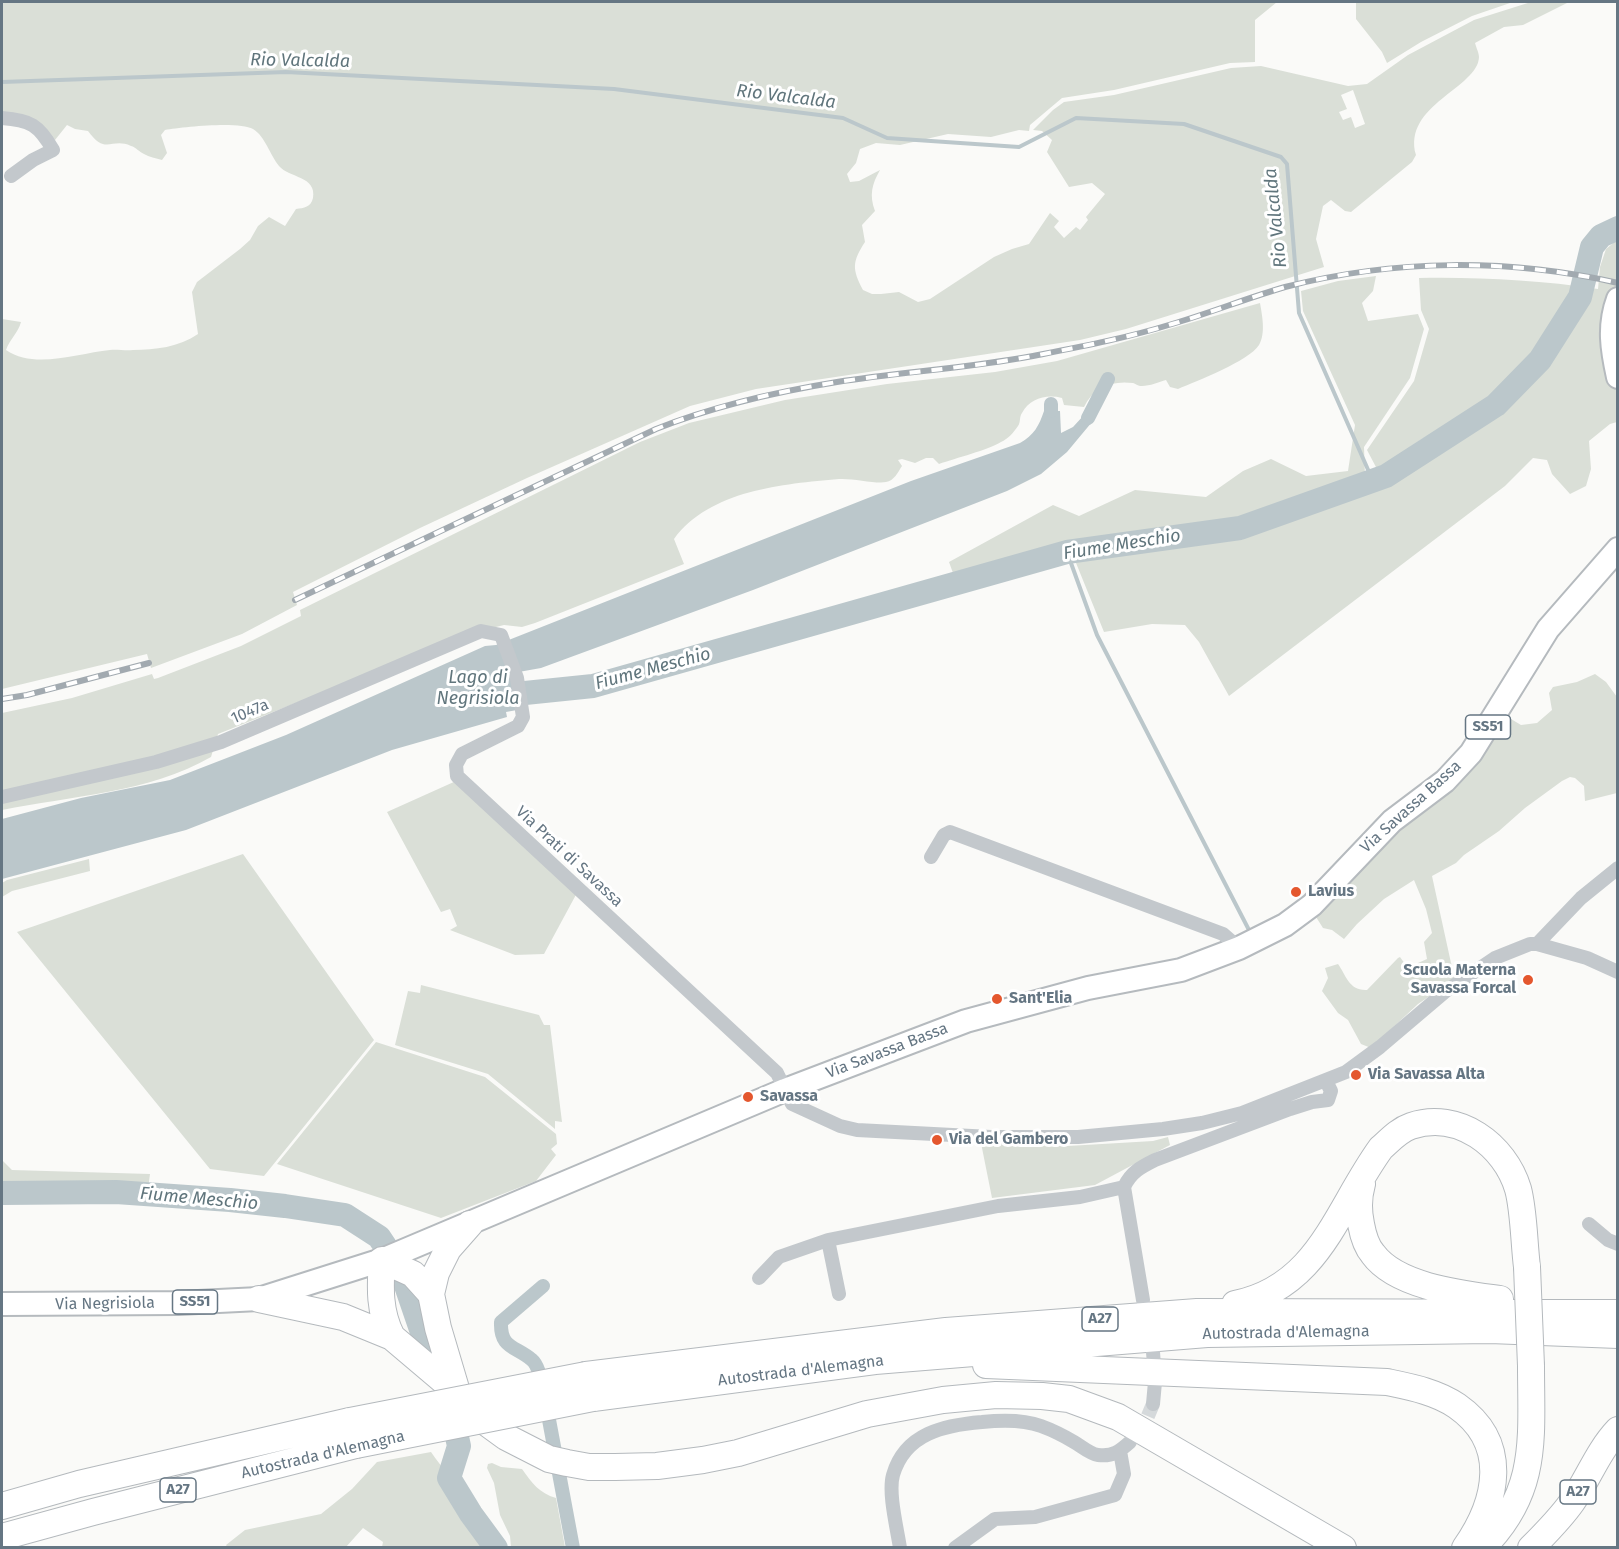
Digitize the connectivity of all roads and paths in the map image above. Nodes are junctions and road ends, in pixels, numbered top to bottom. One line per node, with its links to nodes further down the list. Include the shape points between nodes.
1 (2, 118): 2 (street, via 19,119 42,130 53,150)
2 (11, 176)
3 (1617, 299): 4 (main road, via 1611,339)
4 (1617, 377)
5 (1617, 549): 11 (main road, Via Savassa Bassa / SS51, via 1548,629 1462,764 1392,821 1306,911)
6 (502, 638): 7 (street, 1047a, via 482,632 221,742 156,762); 14 (street, Via Prati di Savassa, via 517,678 523,717 518,726 462,754 456,765 457,776 777,1073)
7 (2, 797)
8 (931, 857): 11 (street, via 950,832 1223,934)
9 (1617, 868): 10 (street, via 1581,898)
10 (1537, 944): 12 (street, via 1587,958); 13 (street, via 1495,958 1446,991 1346,1072)
11 (1239, 948): 14 (main road, Via Savassa Bassa / SS51, via 1181,970 1088,988 966,1021)
12 (1617, 972)
13 (1326, 1081): 14 (street, via 1242,1113 1202,1123 1078,1137 857,1130 798,1108); 16 (street, via 1330,1090 1328,1100 1290,1108 1155,1160 1129,1176)
14 (785, 1090): 17 (main road, Via Savassa Bassa / SS51)
15 (1367, 1169): 27 (highway, A27, via 1358,1204 1362,1229 1372,1253 1389,1270 1461,1294 1510,1300); 29 (highway, A27, via 1319,1250 1296,1275 1252,1301); 46 (highway, A27, bridge, via 1382,1148 1410,1126 1450,1124 1486,1140 1500,1154 1518,1191 1527,1267 1531,1453 1522,1490 1505,1521)
16 (1124, 1187): 19 (street, via 1080,1197 998,1206); 26 (street)
17 (470, 1224): 21 (main road, Via Savassa Bassa / SS51); 23 (highway, via 448,1249)
18 (1589, 1224): 20 (street)
19 (828, 1240): 22 (street, via 779,1257); 24 (street)
20 (1617, 1244)
21 (382, 1260): 23 (highway, via 413,1274); 25 (main road, Via Negrisiola / SS51); 32 (highway, via 381,1306)
22 (759, 1278)
23 (431, 1294): 36 (highway)
24 (839, 1294)
25 (259, 1299): 28 (main road, Via Negrisiola / SS51); 32 (highway, via 343,1317)
26 (1143, 1300)
27 (1617, 1303)
28 (2, 1305)
29 (1197, 1312): 30 (highway, Autostrada d'Alemagna / A27); 35 (highway, Autostrada d'Alemagna / A27, via 946,1331)
30 (1617, 1313)
31 (1617, 1335): 33 (highway, Autostrada d'Alemagna / A27, via 1490,1330 1207,1334)
32 (392, 1337): 36 (highway)
33 (875, 1361): 35 (highway, Autostrada d'Alemagna / A27); 45 (highway, A27, via 1387,1382 1412,1387 1456,1405 1474,1420 1486,1438 1494,1485 1480,1524)
34 (1155, 1382): 37 (street)
35 (590, 1387): 39 (highway, Autostrada d'Alemagna / A27, bridge)
36 (457, 1392): 44 (highway, via 473,1413 528,1449 567,1463 615,1467 738,1453 867,1414 943,1400 996,1395 1069,1399 1118,1417)
37 (1153, 1404)
38 (1617, 1430): 47 (highway, A27, via 1573,1501)
39 (353, 1433): 40 (highway, Autostrada d'Alemagna / A27, via 79,1484); 41 (highway, Autostrada d'Alemagna / A27)
40 (2, 1506)
41 (2, 1538)
42 (900, 1548): 43 (street, via 891,1486 893,1474 913,1443 939,1428 1019,1421 1072,1440 1095,1455 1113,1455 1125,1446 1124,1474 1115,1495 1035,1517 995,1519)
43 (955, 1548)
44 (1343, 1548)
45 (1465, 1548)
46 (1482, 1548)
47 (1531, 1548)

